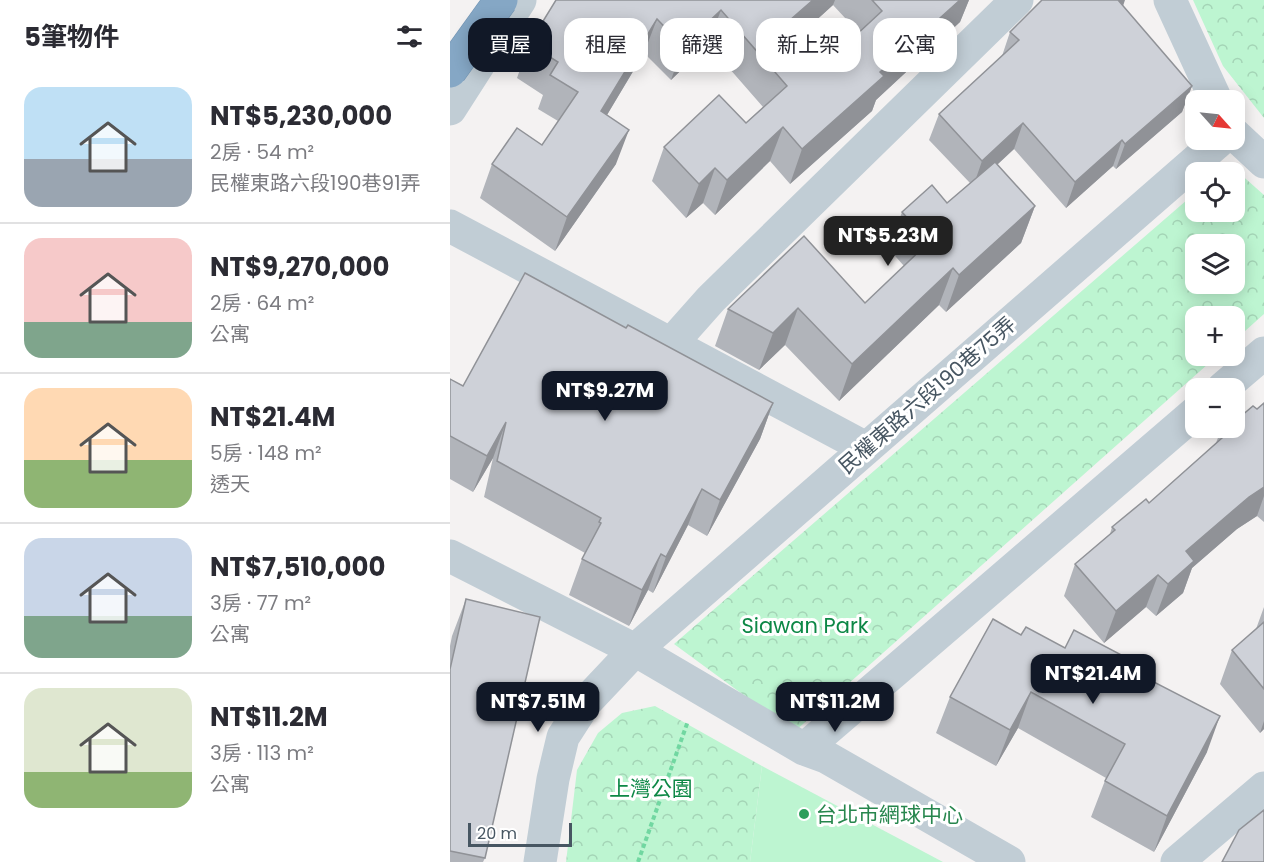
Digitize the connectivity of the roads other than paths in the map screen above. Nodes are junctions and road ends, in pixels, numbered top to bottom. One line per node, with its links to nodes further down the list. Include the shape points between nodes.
1 (501, 0): 5 (highway, bridge)
2 (520, 0): 7 (street)
3 (1017, 0): 12 (street, via 711,299)
4 (1170, 0): 6 (street)
5 (450, 71)
6 (1211, 90)
7 (450, 109)
8 (1245, 144): 10 (street)
9 (1209, 150): 16 (street, 民權東路六段190巷75弄)
10 (1264, 162)
11 (450, 226): 12 (street)
12 (671, 344): 16 (street)
13 (1264, 353): 14 (street)
14 (1235, 378)
15 (1185, 421): 19 (street)
16 (866, 448): 18 (street, 民權東路六段190巷75弄)
17 (450, 556): 18 (street)
18 (635, 650): 19 (street); 21 (street, 民權東路六段190巷75弄, via 585,703 563,737 550,790)
19 (804, 749): 22 (street, via 826,757)
20 (1264, 788): 23 (street)
21 (540, 862)
22 (1009, 862)
23 (1177, 862)

